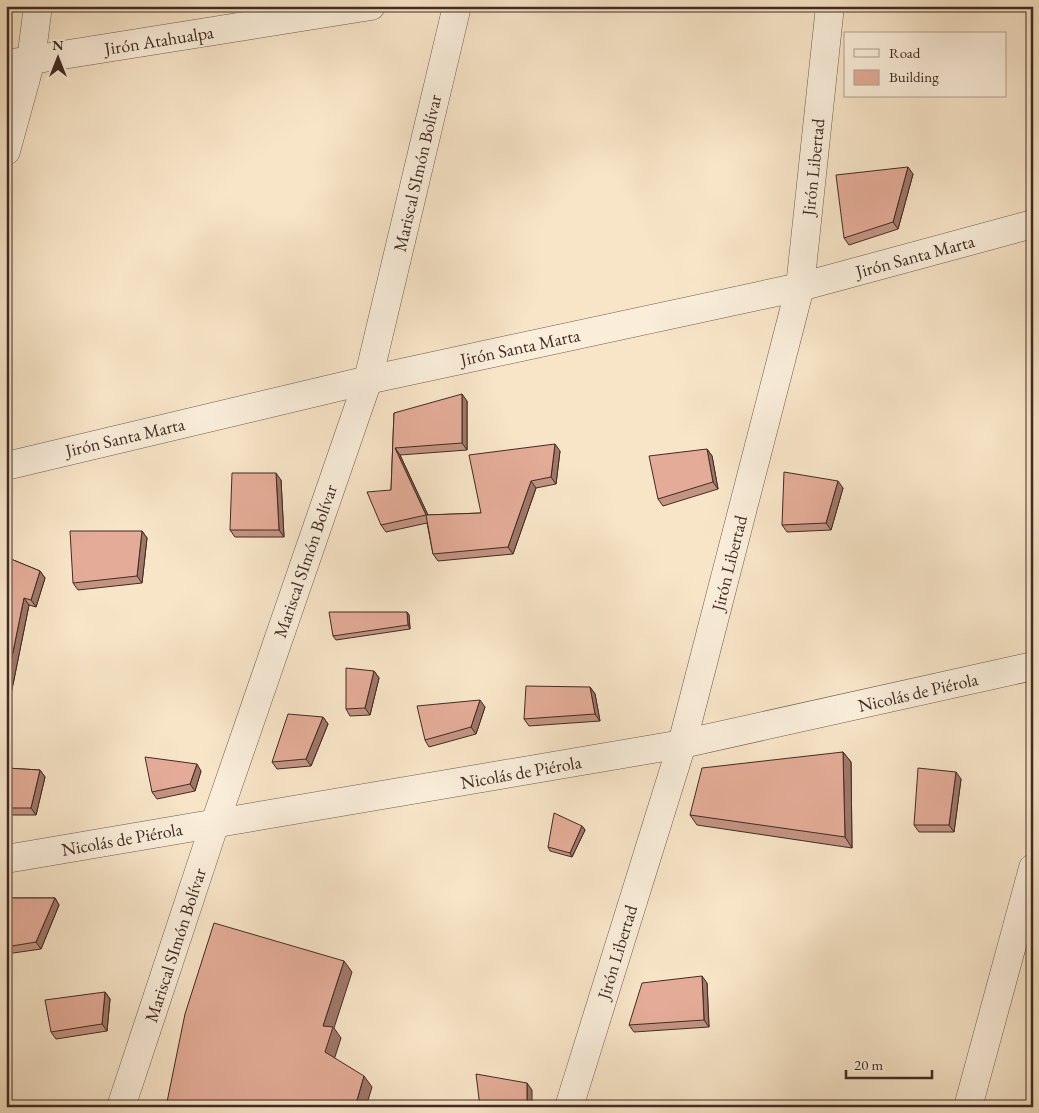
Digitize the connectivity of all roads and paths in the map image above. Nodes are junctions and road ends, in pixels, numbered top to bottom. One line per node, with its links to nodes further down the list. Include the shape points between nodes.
1 (38, 6): 5 (street)
2 (371, 6): 5 (street, Jirón Atahualpa)
3 (456, 6): 9 (street, Mariscal SImón Bolívar)
4 (830, 6): 8 (street, Jirón Libertad)
5 (19, 62): 6 (street)
6 (6, 151)
7 (1033, 224): 8 (street, Jirón Santa Marta)
8 (800, 287): 9 (street, Jirón Santa Marta); 12 (street, Jirón Libertad)
9 (368, 380): 10 (street, Jirón Santa Marta); 13 (street, Mariscal SImón Bolívar)
10 (6, 466)
11 (1033, 666): 12 (street, Nicolás de Piérola)
12 (682, 744): 13 (street, Nicolás de Piérola); 17 (street, Jirón Libertad)
13 (215, 823): 14 (street, Nicolás de Piérola); 16 (street, Mariscal SImón Bolívar)
14 (6, 859)
15 (1033, 868): 18 (street)
16 (120, 1107)
17 (569, 1107)
18 (968, 1107)

